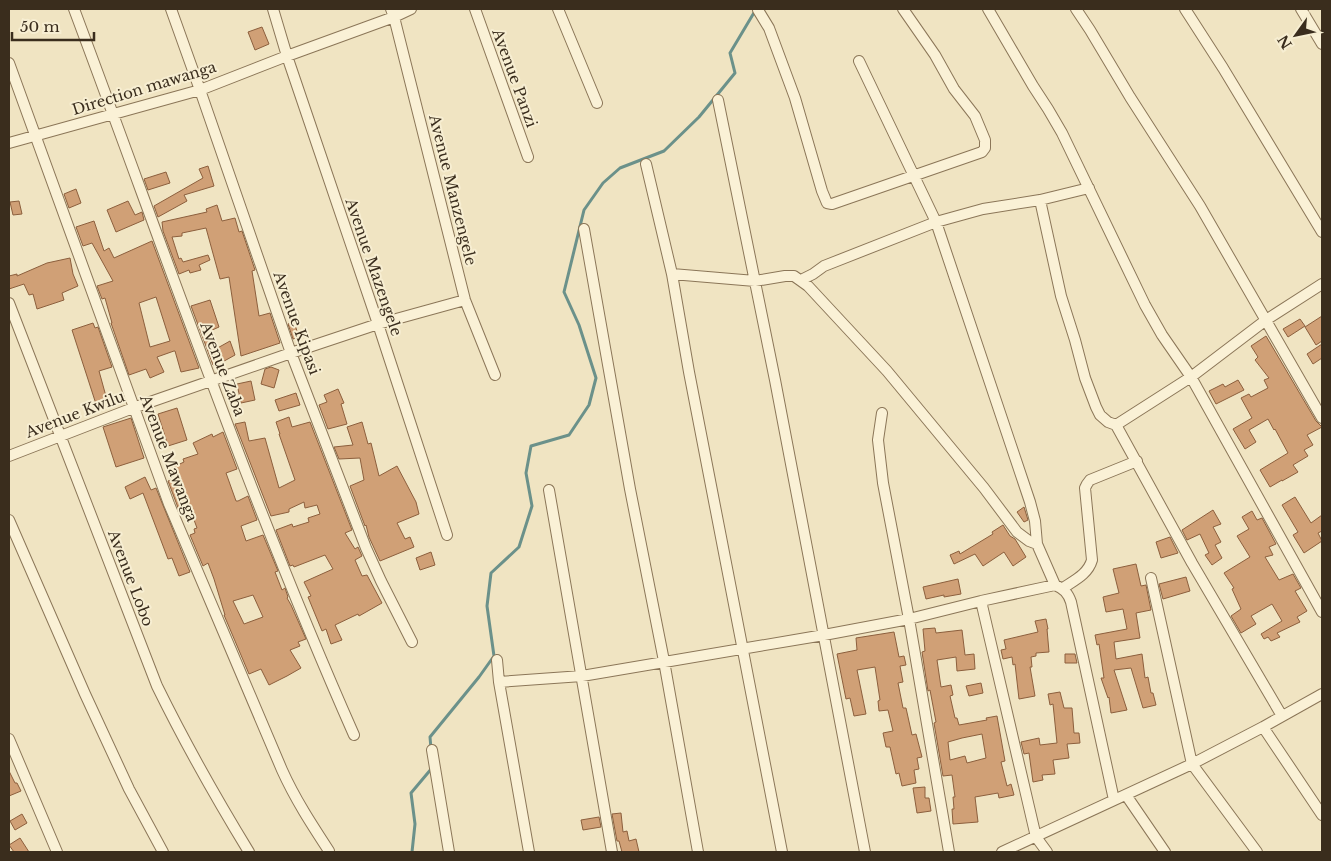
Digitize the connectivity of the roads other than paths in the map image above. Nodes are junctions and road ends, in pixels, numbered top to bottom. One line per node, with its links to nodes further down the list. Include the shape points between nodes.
1 (74, 9): 21 (street, Avenue Zaba)
2 (171, 9): 18 (street, Avenue Kipasi)
3 (273, 9): 15 (street, Avenue Mazengele)
4 (411, 9): 13 (street, Direction mawanga)
5 (475, 9): 24 (street, Avenue Panzi)
6 (558, 9): 20 (street)
7 (903, 9): 26 (street, via 975,116 985,140 982,152)
8 (988, 9): 27 (street, via 1062,133)
9 (1076, 9): 38 (street, via 1200,206)
10 (1185, 9): 31 (street)
11 (1301, 9): 14 (street)
12 (758, 10): 26 (street, via 769,28 795,98 827,203)
13 (393, 13): 15 (street, Direction mawanga); 36 (street, Avenue Manzengele)
14 (1322, 44)
15 (287, 56): 18 (street, Direction mawanga); 39 (street, Avenue Mazengele)
16 (859, 61): 26 (street)
17 (9, 63): 22 (street, Avenue Mawanga)
18 (200, 90): 21 (street, Direction mawanga); 40 (street, Avenue Kipasi)
19 (718, 100): 34 (street)
20 (597, 103)
21 (113, 114): 22 (street, Direction mawanga); 43 (street, Avenue Zaba)
22 (35, 136): 23 (street, Direction mawanga); 44 (street, Avenue Mawanga)
23 (9, 144)
24 (528, 157)
25 (646, 164): 32 (street)
26 (913, 175): 29 (street)
27 (1089, 188): 28 (street); 42 (street, via 1145,305)
28 (1040, 200): 29 (street, via 983,209); 47 (street, via 1061,296 1085,378 1100,415)
29 (936, 222): 33 (street, via 824,266); 54 (street, via 1030,502)
30 (584, 229): 64 (street)
31 (1322, 232)
32 (672, 274): 34 (street); 62 (street, via 688,372)
33 (801, 280): 34 (street, via 785,276); 54 (street, via 887,371 1018,532)
34 (755, 281): 60 (street)
35 (1322, 284): 38 (street)
36 (465, 300): 39 (street, Avenue Kwilu); 41 (street, Avenue Manzengele)
37 (9, 303): 48 (street, Avenue Lobo)
38 (1266, 320): 42 (street); 46 (street)
39 (378, 324): 40 (street, Avenue Kwilu); 53 (street, Avenue Mazengele)
40 (291, 353): 43 (street, Avenue Kwilu); 61 (street, Avenue Kipasi, via 366,548)
41 (495, 375)
42 (1191, 377): 47 (street); 58 (street)
43 (211, 381): 44 (street, Avenue Kwilu); 70 (street, Avenue Zaba, via 312,640)
44 (134, 408): 48 (street, Avenue Kwilu); 78 (street, Avenue Mawanga, via 169,504 269,742 292,792)
45 (882, 413): 59 (street, via 878,440 883,483)
46 (1322, 418)
47 (1116, 425): 50 (street)
48 (60, 436): 49 (street, Avenue Kwilu); 81 (street, Avenue Lobo, via 157,686 179,731)
49 (9, 456)
50 (1137, 462): 56 (street, via 1087,484 1092,560 1087,571); 68 (street)
51 (549, 490): 65 (street)
52 (9, 520): 80 (street, via 129,789)
53 (447, 535)
54 (1038, 544): 56 (street)
55 (1151, 578): 73 (street)
56 (1059, 586): 57 (street); 75 (street, via 1072,602)
57 (981, 601): 59 (street); 77 (street)
58 (1322, 612)
59 (909, 619): 60 (street); 88 (street)
60 (824, 635): 62 (street); 87 (street)
61 (412, 642)
62 (743, 648): 64 (street); 86 (street)
63 (497, 660): 66 (street)
64 (664, 661): 65 (street); 85 (street)
65 (582, 676): 66 (street); 84 (street)
66 (499, 682): 83 (street)
67 (1322, 694): 68 (street)
68 (1282, 716): 69 (street)
69 (1263, 727): 73 (street); 76 (street)
70 (354, 735)
71 (9, 738): 79 (street)
72 (432, 750): 82 (street)
73 (1192, 764): 74 (street); 92 (street)
74 (1126, 795): 75 (street); 91 (street)
75 (1114, 800): 77 (street)
76 (1322, 815)
77 (1036, 837): 89 (street); 90 (street)
78 (329, 851)
79 (57, 852)
80 (163, 852)
81 (249, 852)
82 (449, 852)
83 (530, 852)
84 (612, 852)
85 (698, 852)
86 (782, 852)
87 (865, 852)
88 (949, 852)
89 (1002, 852)
90 (1047, 852)
91 (1165, 852)
92 (1258, 852)

